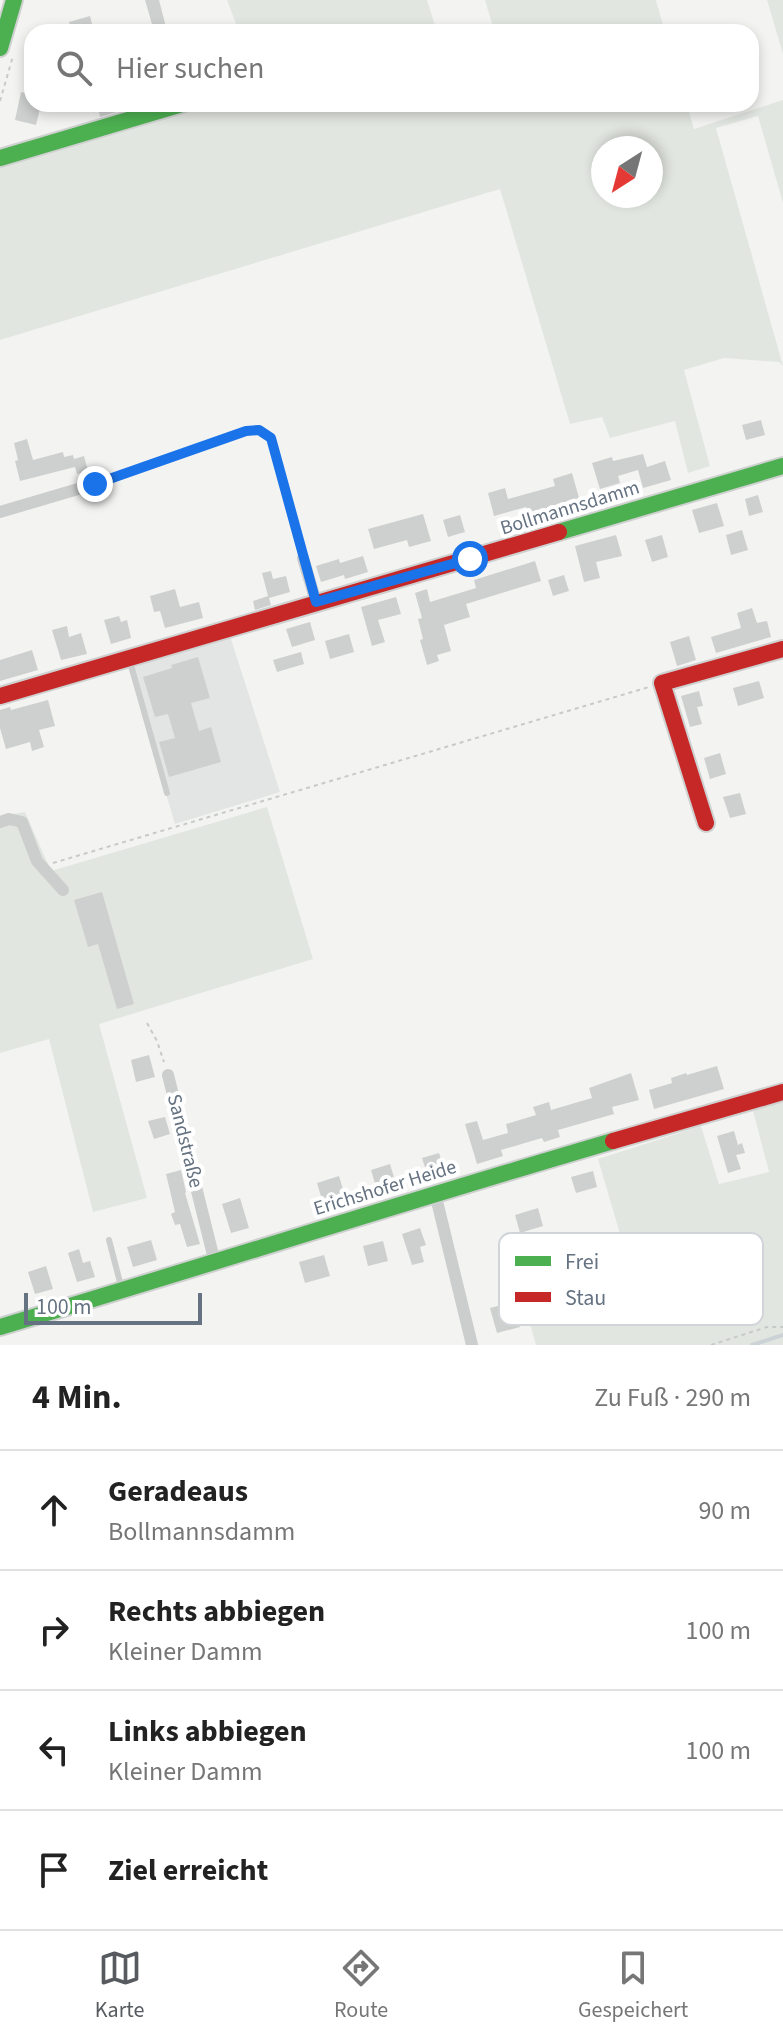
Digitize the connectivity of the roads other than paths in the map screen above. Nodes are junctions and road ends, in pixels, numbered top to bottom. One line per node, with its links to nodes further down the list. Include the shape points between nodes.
1 (14, 0): 2 (street)
2 (0, 48)
3 (155, 112): 4 (street)
4 (0, 158)
5 (783, 466): 9 (street, Bollmannsdamm)
6 (95, 484): 7 (street)
7 (0, 512)
8 (303, 558): 9 (street)
9 (316, 602): 11 (street, Bollmannsdamm)
10 (783, 649): 15 (street, via 662,683)
11 (129, 658): 12 (street, Bollmannsdamm); 13 (lane)
12 (0, 696)
13 (167, 793)
14 (0, 822): 16 (street, via 22,822 37,861)
15 (706, 823)
16 (63, 890)
17 (168, 1075): 21 (street, Sandstraße)
18 (783, 1092): 19 (street, Erichshofer Heide)
19 (435, 1193): 21 (street, Erichshofer Heide); 24 (street)
20 (109, 1240): 22 (lane)
21 (215, 1263): 22 (street, Erichshofer Heide)
22 (122, 1290): 23 (street, Erichshofer Heide)
23 (0, 1327)
24 (472, 1345)

